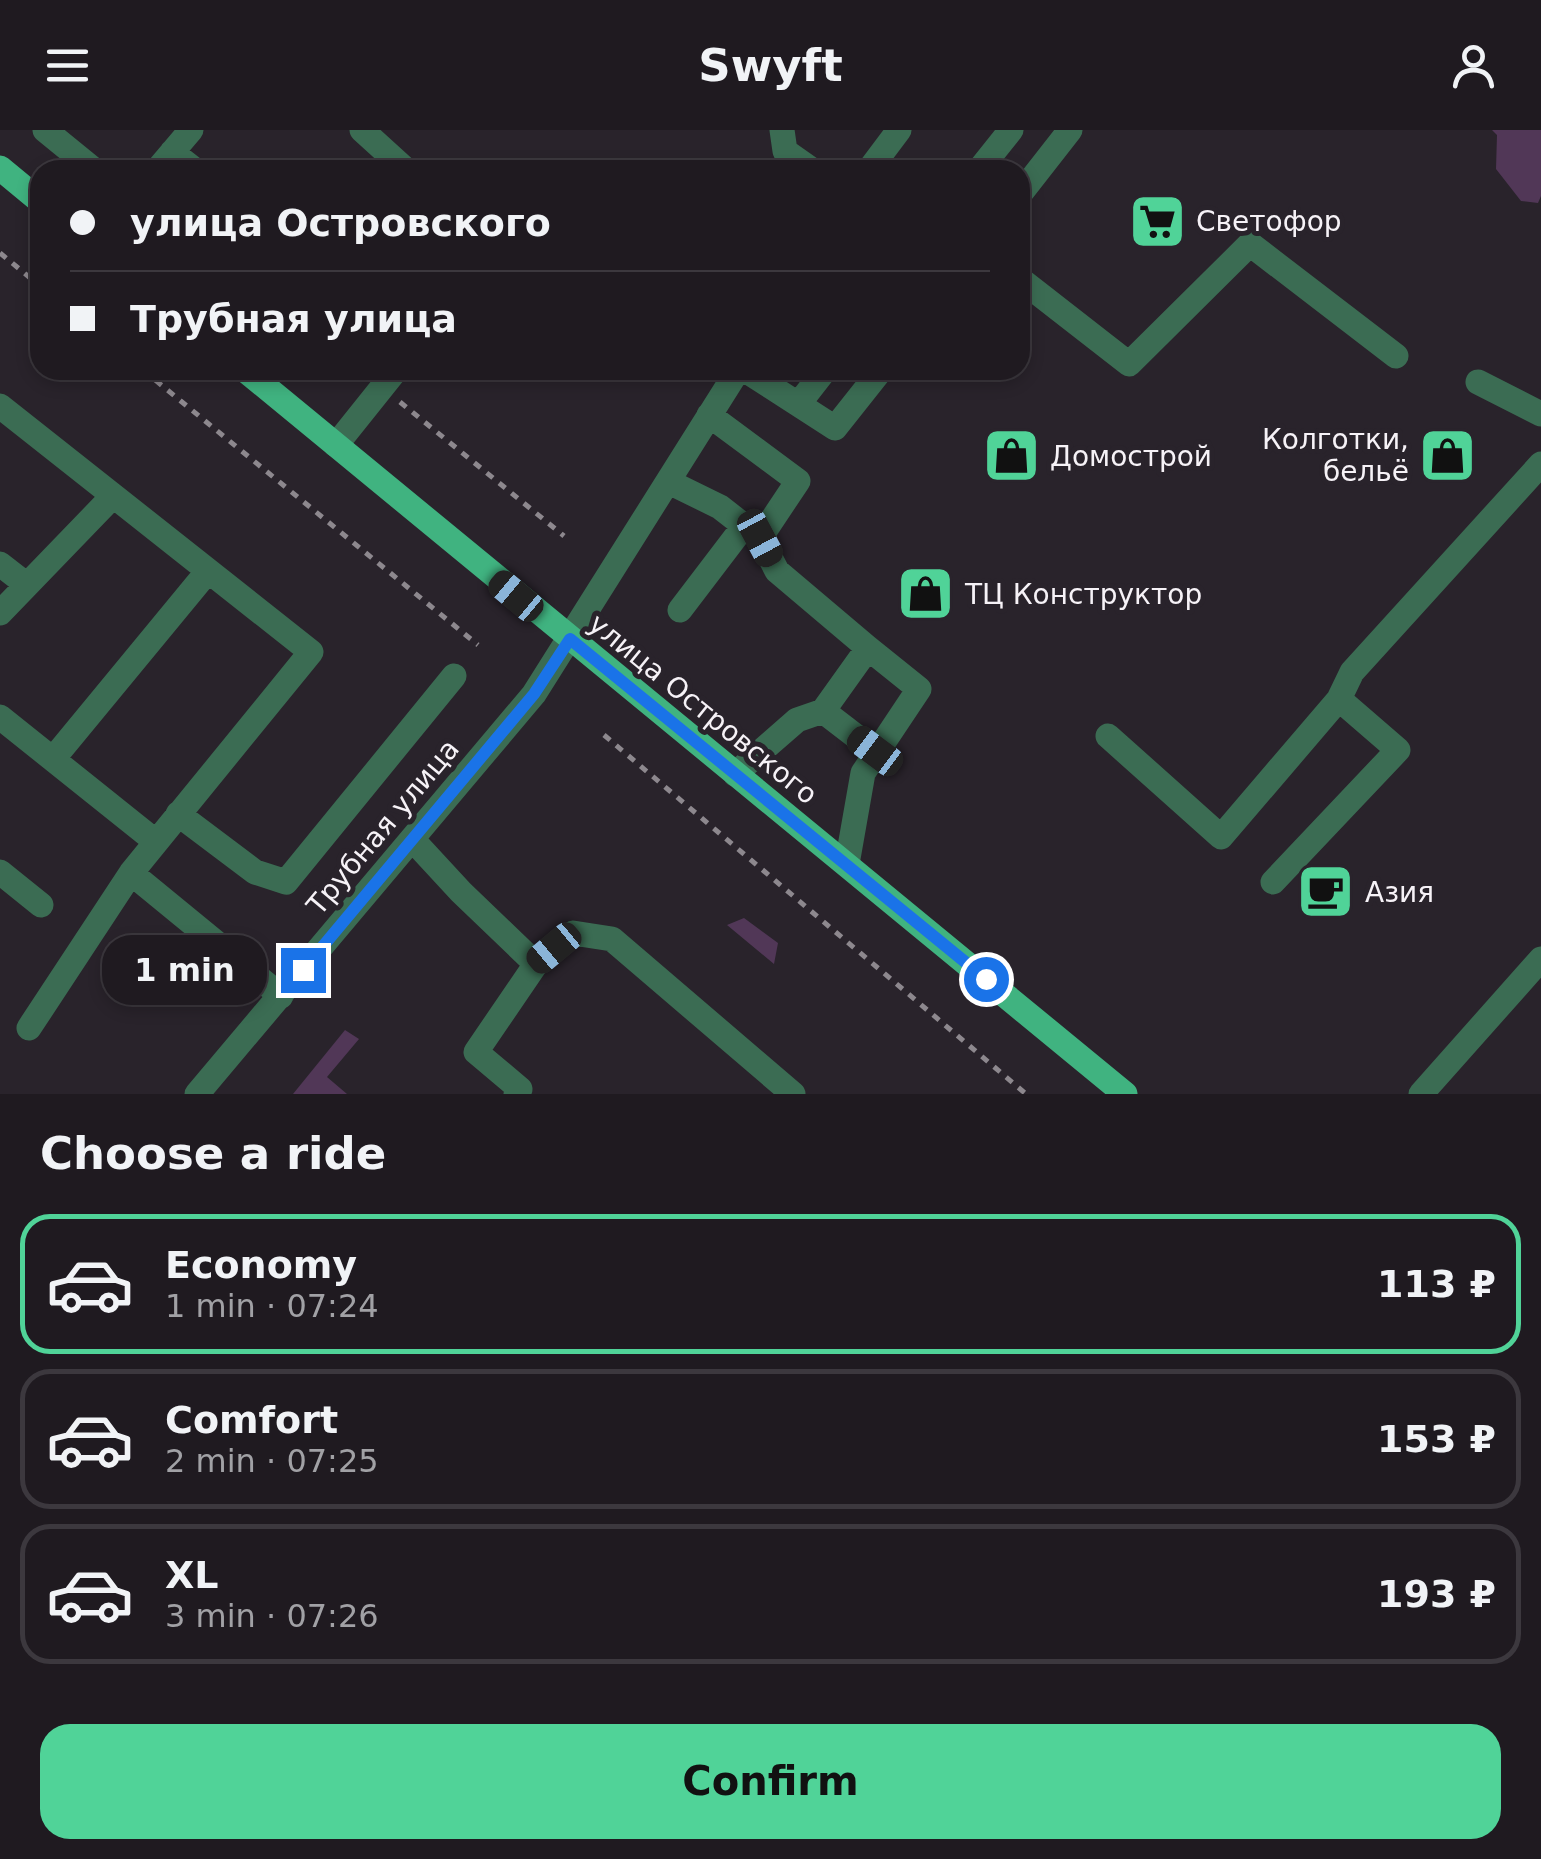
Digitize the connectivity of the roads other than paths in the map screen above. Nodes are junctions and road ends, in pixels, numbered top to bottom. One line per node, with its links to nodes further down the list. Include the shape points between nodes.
1 (45, 130): 6 (street)
2 (362, 130): 7 (street)
3 (899, 130): 8 (street)
4 (1011, 130): 9 (street)
5 (1070, 130): 11 (street)
6 (82, 160)
7 (395, 160)
8 (877, 160)
9 (987, 160)
10 (0, 168): 12 (main road)
11 (1030, 181)
12 (30, 193)
13 (1030, 287): 14 (street, via 1129,364 1250,244)
14 (1396, 356)
15 (257, 380): 26 (main road, улица Островского)
16 (387, 380): 26 (street)
17 (735, 380): 25 (street, Трубная улица)
18 (760, 380): 22 (street)
19 (817, 380): 22 (street)
20 (873, 380): 22 (street, via 835,428)
21 (1478, 382): 24 (street)
22 (800, 402)
23 (0, 406): 29 (street)
24 (1541, 414)
25 (709, 416): 28 (street, Трубная улица); 30 (street, via 798,481)
26 (336, 445): 36 (main road, улица Островского)
27 (1541, 464): 39 (street, via 1352,672)
28 (669, 482): 30 (street); 36 (street, Трубная улица)
29 (113, 496): 32 (street); 33 (street)
30 (752, 532): 34 (street); 37 (street, via 777,572)
31 (0, 564): 33 (street)
32 (208, 571): 44 (street); 46 (street, via 311,652)
33 (27, 585): 35 (street)
34 (680, 610)
35 (0, 612)
36 (570, 639): 45 (main road, улица Островского); 47 (street, Трубная улица, via 534,694)
37 (868, 648): 40 (street); 43 (street, via 918,689)
38 (454, 676): 46 (street, via 286,882 255,872)
39 (1340, 699): 42 (street, via 1222,837); 52 (street, via 1398,750)
40 (822, 712): 43 (street); 45 (street, via 797,720)
41 (0, 717): 44 (street)
42 (1108, 736)
43 (875, 751): 49 (street, via 862,773)
44 (53, 759): 48 (street)
45 (735, 774): 49 (main road, улица Островского)
46 (178, 814): 48 (street)
47 (412, 839): 55 (street); 56 (street, Трубная улица)
48 (155, 841): 51 (street)
49 (847, 864): 61 (main road, улица Островского)
50 (0, 872): 53 (street)
51 (130, 873): 56 (street); 57 (street)
52 (1273, 882)
53 (41, 905)
54 (1541, 958): 62 (street)
55 (536, 964): 58 (street, via 573,934 612,939); 60 (street, via 476,1052 520,1090)
56 (281, 996): 59 (street, Трубная улица)
57 (29, 1028)
58 (785, 1091)
59 (197, 1094)
60 (516, 1094)
61 (1125, 1094)
62 (1422, 1094)

